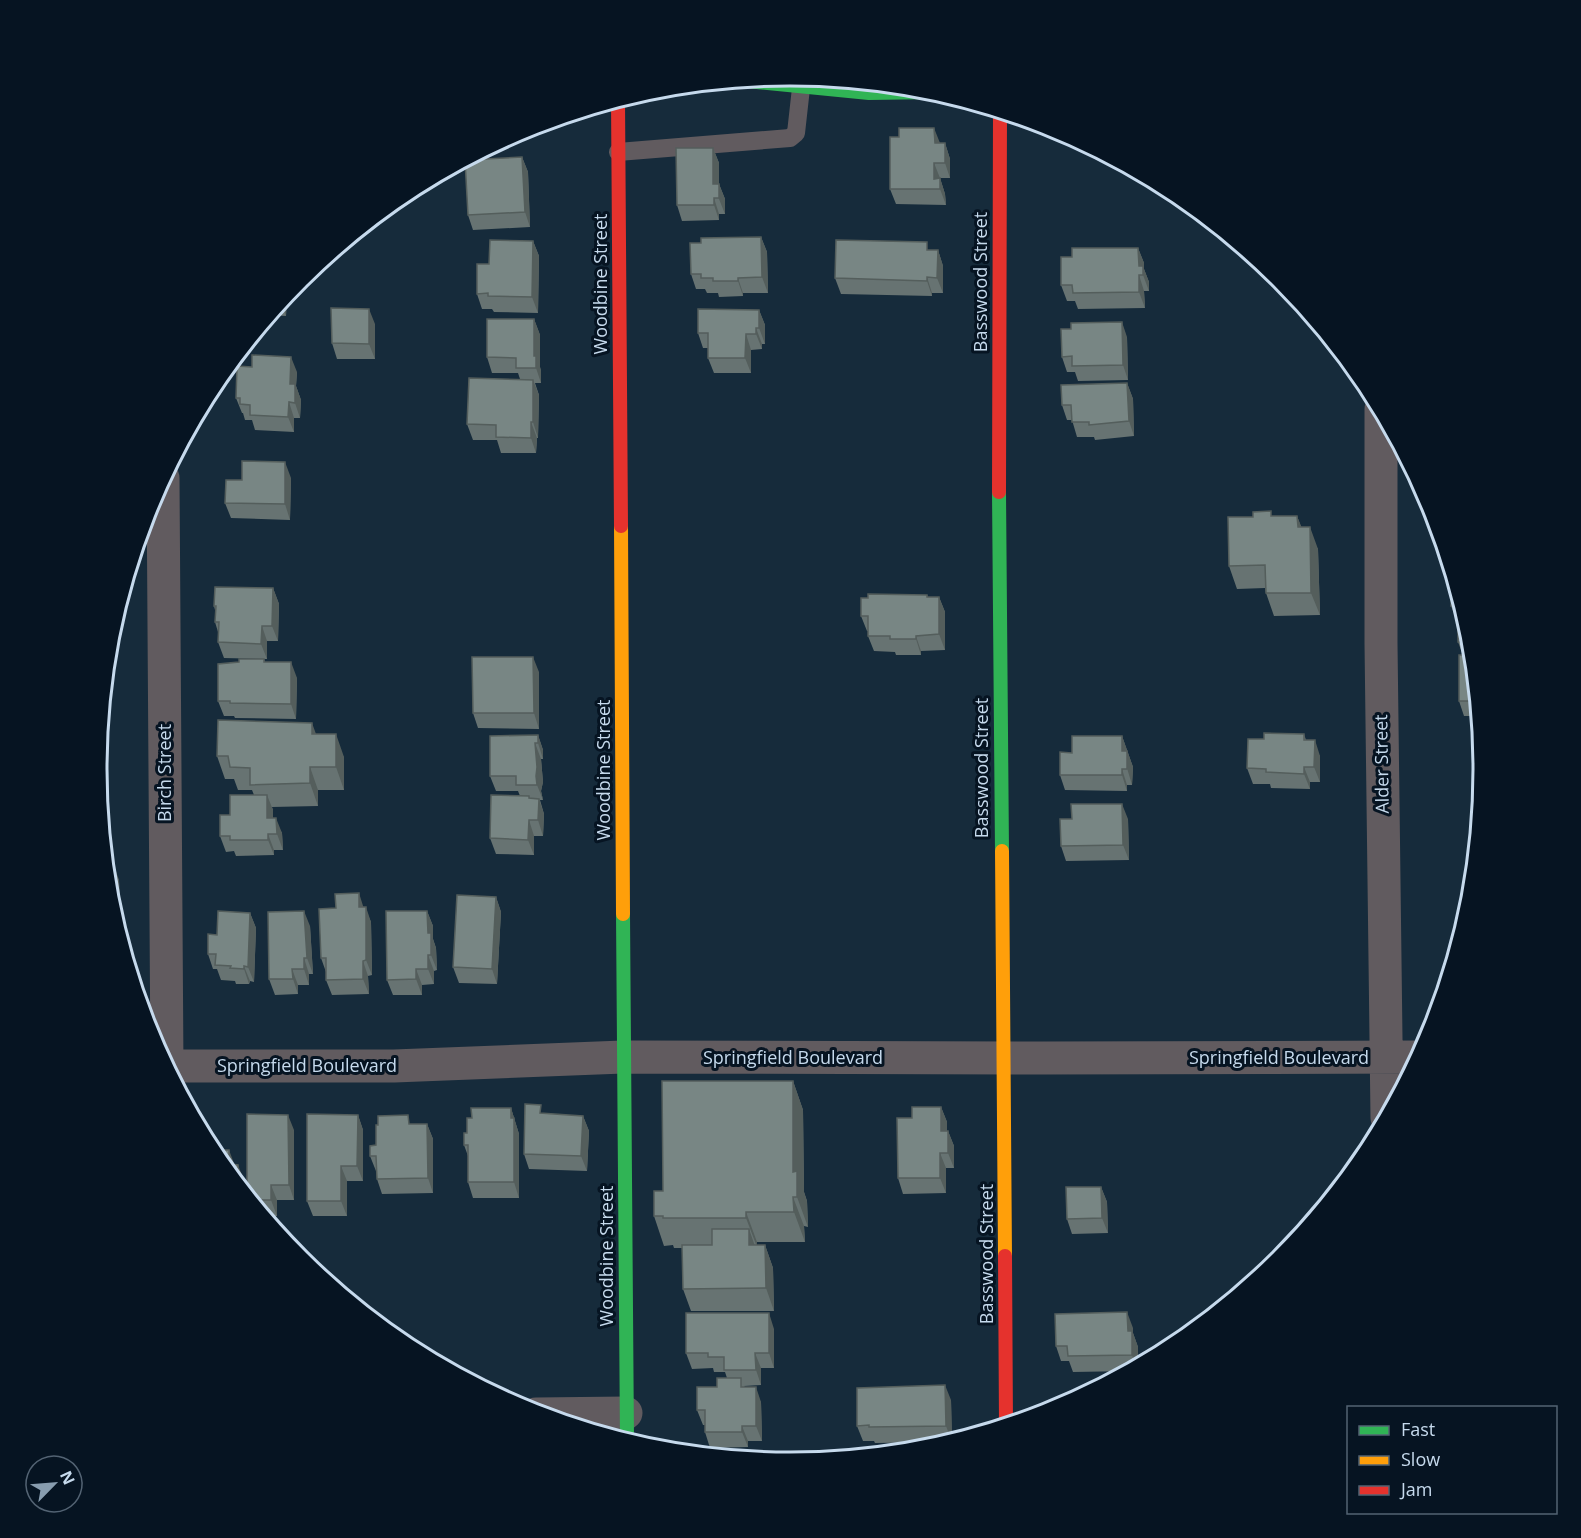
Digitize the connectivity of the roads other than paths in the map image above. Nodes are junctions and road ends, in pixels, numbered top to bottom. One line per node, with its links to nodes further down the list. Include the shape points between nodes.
1 (786, 86): 2 (street)
2 (801, 88): 3 (street); 6 (lane, via 796,133 790,138)
3 (889, 93)
4 (618, 108): 6 (street, Woodbine Street)
5 (1000, 119): 12 (street, Basswood Street, via 998,390)
6 (618, 152): 10 (street, Woodbine Street)
7 (1381, 425): 13 (street, Alder Street)
8 (163, 498): 9 (street, Birch Street)
9 (167, 1049)
10 (623, 1057): 12 (street, Springfield Boulevard); 14 (street, Springfield Boulevard, via 394,1066); 18 (street, Woodbine Street)
11 (1410, 1057): 13 (street, Springfield Boulevard)
12 (1004, 1058): 13 (street, Springfield Boulevard); 16 (street, Basswood Street)
13 (1387, 1058): 15 (street, Alder Street)
14 (175, 1066)
15 (1387, 1102)
16 (1006, 1417)
17 (590, 1422): 18 (street)
18 (626, 1427)

